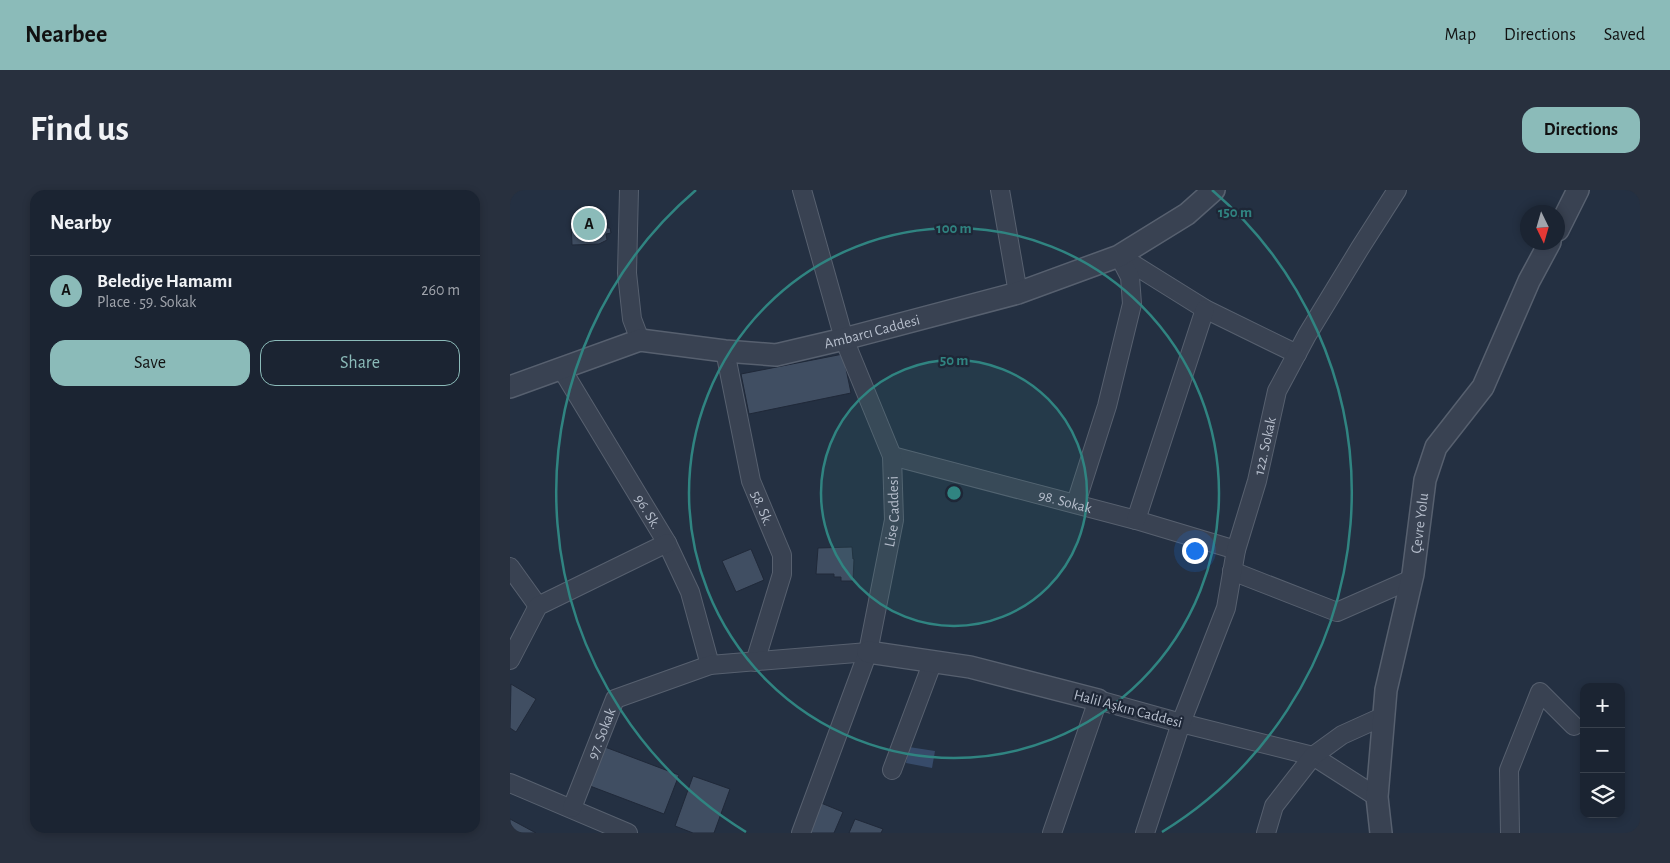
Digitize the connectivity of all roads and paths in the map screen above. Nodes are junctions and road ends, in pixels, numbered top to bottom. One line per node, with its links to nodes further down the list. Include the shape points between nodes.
1 (629, 190): 13 (street, via 627,273 632,319)
2 (802, 190): 12 (street, Lise Caddesi)
3 (1000, 190): 10 (street)
4 (1214, 190): 9 (street, Ambarcı Caddesi, via 1187,214)
5 (1397, 190): 15 (street, 122. Sokak)
6 (1578, 190): 7 (street)
7 (1565, 216)
8 (1546, 250): 25 (street, Çevre Yolu, via 1483,387 1436,447 1425,480)
9 (1119, 256): 10 (street, Ambarcı Caddesi); 11 (street); 19 (street, via 1130,277 1132,304 1107,406)
10 (1018, 294): 12 (street, Ambarcı Caddesi)
11 (1205, 309): 15 (street); 20 (street)
12 (844, 339): 14 (street, Ambarcı Caddesi, via 776,354); 18 (street, Lise Caddesi)
13 (640, 340): 14 (street, Ambarcı Caddesi); 16 (street, Ambarcı Caddesi)
14 (725, 351): 30 (street, 58. Sk., via 752,481 782,555 782,574)
15 (1297, 354): 22 (street, 122. Sokak, via 1278,391 1257,481)
16 (560, 368): 17 (street, Ambarcı Caddesi); 21 (street, 96. Sk.)
17 (510, 387)
18 (892, 456): 19 (street, 98. Sokak); 27 (street, Lise Caddesi, via 894,520)
19 (1076, 503): 20 (street, 98. Sokak)
20 (1136, 520): 22 (street, 98. Sokak)
21 (666, 543): 26 (street); 31 (street, 96. Sk., via 690,592)
22 (1236, 550): 24 (street, 122. Sokak)
23 (510, 567): 26 (street)
24 (1232, 570): 25 (street, via 1337,612); 34 (street, 122. Sokak, via 1226,608)
25 (1412, 579): 33 (street, Çevre Yolu, via 1386,690)
26 (538, 606): 28 (street)
27 (868, 652): 29 (street, Halil Aşkın Caddesi); 30 (street, 97. Sokak); 42 (street, Lise Caddesi)
28 (510, 660)
29 (933, 661): 32 (street, Halil Aşkın Caddesi, via 970,666); 37 (street)
30 (755, 662): 31 (street, 97. Sokak)
31 (710, 665): 40 (street, 97. Sokak, via 615,699)
32 (1098, 700): 34 (street, Halil Aşkın Caddesi); 43 (street)
33 (1384, 716): 36 (street, via 1342,735); 39 (street, Çevre Yolu)
34 (1181, 723): 36 (street, Halil Aşkın Caddesi); 44 (street, 122. Sokak)
35 (1574, 726): 47 (street, via 1540,692 1509,770)
36 (1312, 756): 39 (street, Halil Aşkın Caddesi); 45 (street, via 1274,806)
37 (892, 770)
38 (510, 783): 40 (street)
39 (1377, 797): 46 (street, Çevre Yolu)
40 (572, 808): 41 (street)
41 (628, 833)
42 (801, 833)
43 (1052, 833)
44 (1144, 833)
45 (1266, 833)
46 (1381, 833)
47 (1510, 833)

